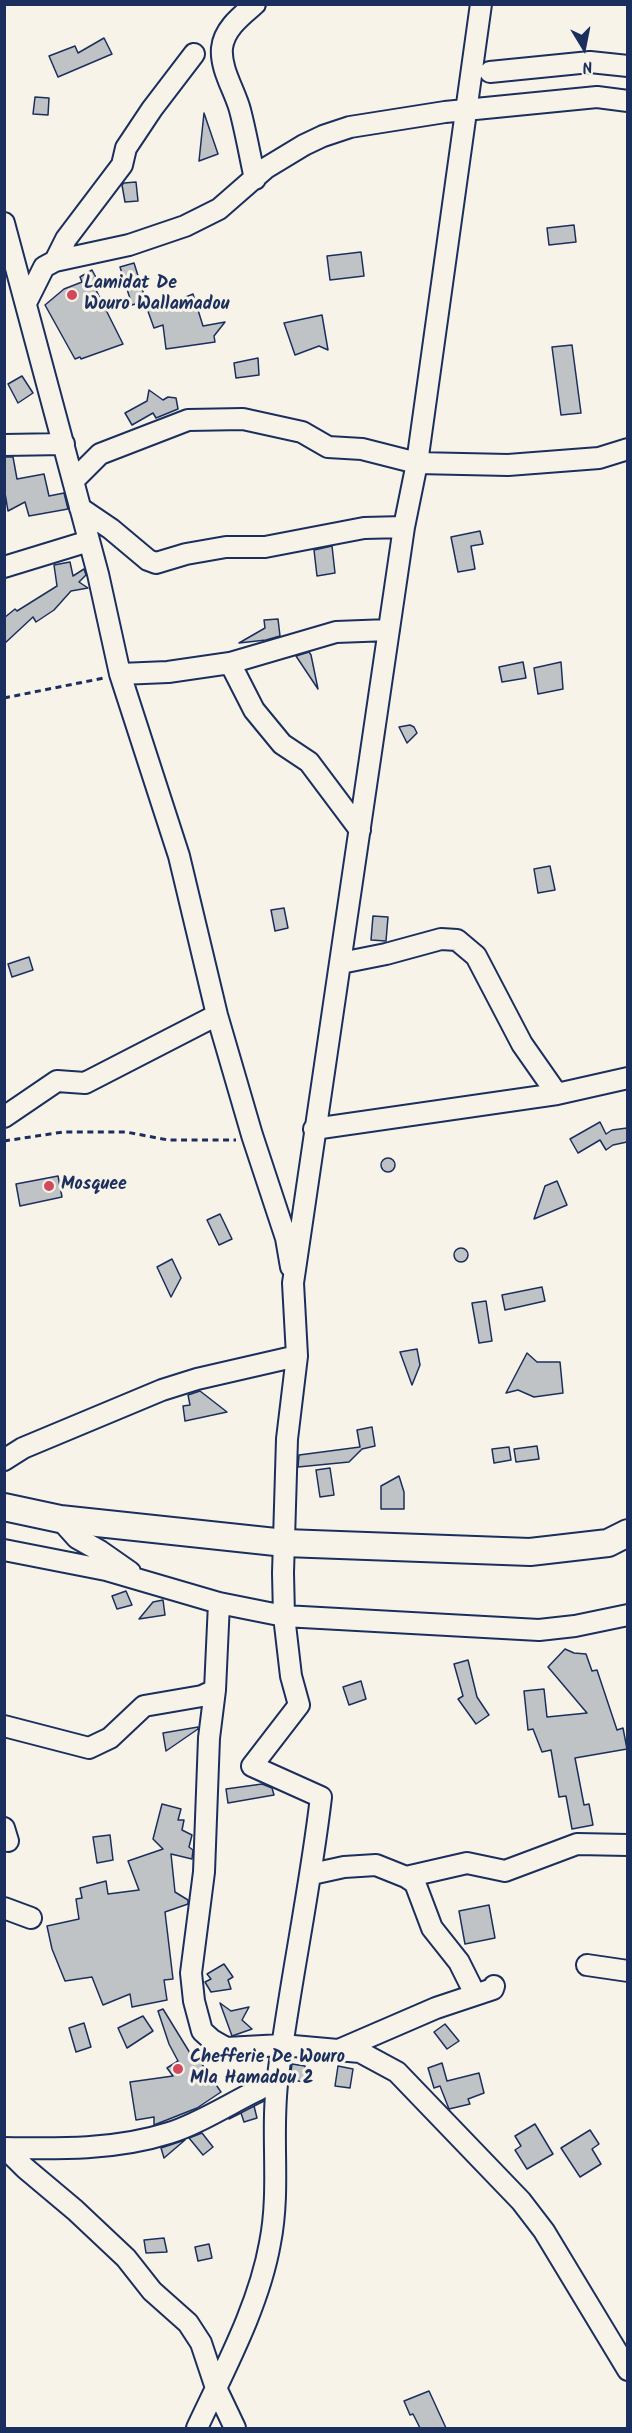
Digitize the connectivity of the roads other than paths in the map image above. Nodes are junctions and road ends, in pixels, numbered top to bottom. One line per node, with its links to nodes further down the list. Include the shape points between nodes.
1 (255, 4): 8 (street, via 226,34 222,49)
2 (481, 4): 7 (street)
3 (194, 54): 10 (street, via 152,108 126,148 122,165 86,210)
4 (627, 66): 5 (street, via 590,62)
5 (490, 72)
6 (627, 101): 7 (street, via 597,97)
7 (465, 111): 8 (street, via 350,127 323,136 266,168); 15 (street)
8 (255, 179): 10 (street, via 219,209 185,226 129,245)
9 (4, 223): 11 (street)
10 (55, 261): 11 (street, via 44,267)
11 (26, 303): 12 (street)
12 (64, 444): 13 (street); 16 (street)
13 (4, 445)
14 (627, 449): 15 (street, via 599,458 508,465)
15 (417, 463): 16 (street, via 362,449 328,447 302,432 243,419 189,420 100,454); 18 (street)
16 (73, 481): 17 (street)
17 (80, 508): 18 (street, via 156,563 226,547 265,547 364,528); 19 (street)
18 (404, 527): 21 (street)
19 (89, 541): 20 (street); 23 (street)
20 (4, 567)
21 (389, 630): 22 (street, via 336,632); 24 (street)
22 (230, 663): 23 (street); 24 (street, via 254,710 282,744 309,762)
23 (120, 674): 26 (street, via 179,856)
24 (360, 830): 25 (street)
25 (341, 963): 28 (street, via 441,939 457,940 476,956 522,1044); 30 (street)
26 (217, 1015): 29 (street, via 85,1083 57,1081); 31 (street, via 286,1238)
27 (627, 1078): 28 (street)
28 (557, 1094): 30 (street)
29 (4, 1117)
30 (314, 1129): 31 (street)
31 (293, 1283): 32 (street)
32 (297, 1356): 33 (street, via 162,1390 23,1448); 37 (street, via 287,1439)
33 (4, 1460)
34 (4, 1507): 35 (main road)
35 (60, 1519): 37 (main road); 39 (street, via 77,1538)
36 (627, 1533): 37 (main road, via 608,1543 530,1552)
37 (285, 1543): 42 (street)
38 (4, 1550): 39 (street, via 106,1570)
39 (144, 1583): 40 (street)
40 (219, 1604): 42 (street); 43 (street)
41 (627, 1615): 42 (street, via 539,1630)
42 (284, 1616): 46 (street, via 291,1676 299,1705 252,1766 321,1797)
43 (215, 1690): 44 (street, via 144,1706 110,1738 89,1748); 54 (street, via 209,1738 204,1872 191,1973 194,2001 202,2031 226,2048)
44 (4, 1726)
45 (627, 1845): 47 (street, via 577,1844 505,1870 467,1863)
46 (312, 1874): 47 (street, via 376,1865); 54 (street)
47 (406, 1877): 53 (street, via 415,1883 432,1928 459,1962)
48 (4, 1908): 49 (street)
49 (31, 1918)
50 (587, 1965): 51 (street)
51 (627, 1971)
52 (494, 1986): 53 (street)
53 (475, 1994): 55 (street)
54 (282, 2045): 55 (street); 56 (street)
55 (341, 2049): 58 (street, via 360,2052 396,2072 521,2201 544,2231)
56 (278, 2077): 57 (street, via 160,2136 90,2147); 59 (street, via 276,2200 270,2243 259,2288)
57 (5, 2148): 59 (street, via 126,2258 152,2291 188,2323 201,2343)
58 (627, 2370)
59 (216, 2388): 60 (street); 61 (street)
60 (197, 2428)
61 (235, 2428)

